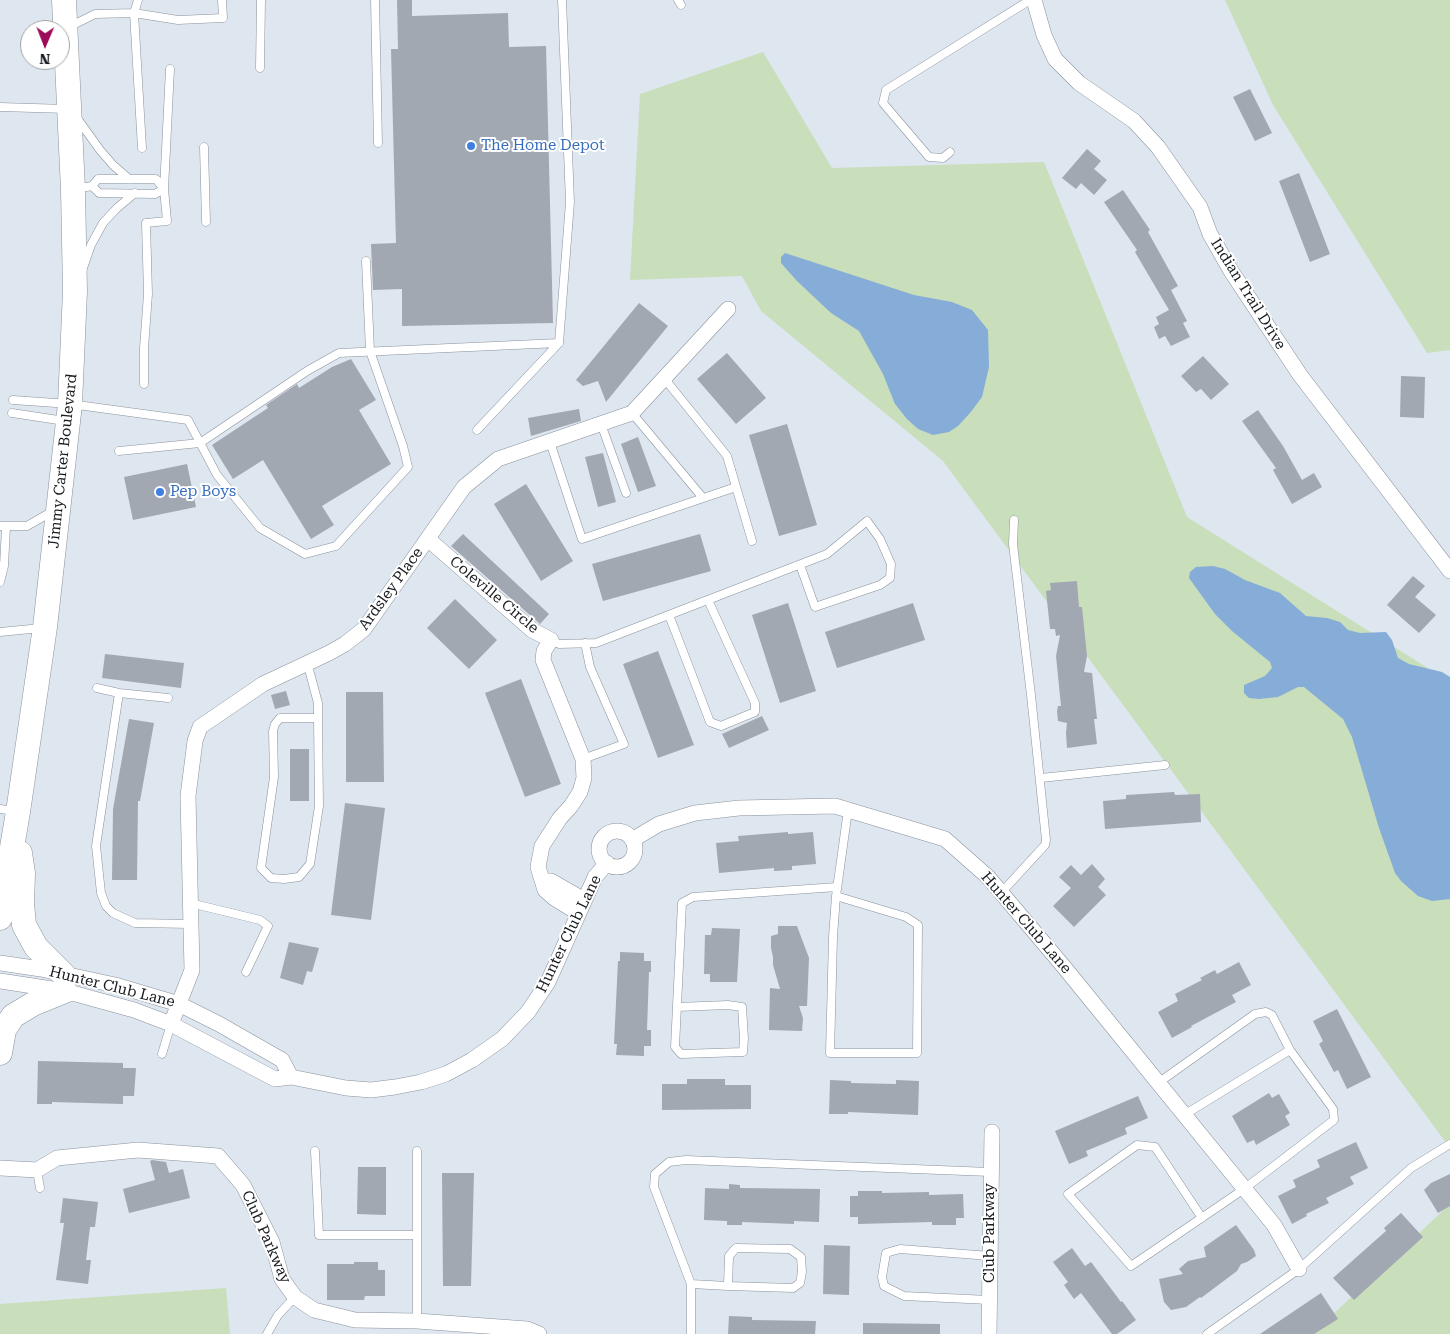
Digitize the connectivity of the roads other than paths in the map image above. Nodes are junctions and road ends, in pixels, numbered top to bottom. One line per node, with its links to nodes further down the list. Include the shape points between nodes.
1 (64, 0): 10 (main road, Jimmy Carter Boulevard)
2 (138, 0): 9 (lane)
3 (222, 0): 9 (lane, via 223,18 178,20)
4 (261, 0): 12 (lane)
5 (375, 0): 17 (lane)
6 (562, 0): 29 (lane, via 570,202)
7 (1030, 0): 20 (lane, via 886,90 883,103 929,157 943,158)
8 (1034, 0): 52 (street, Indian Trail Drive, via 1055,59 1079,83 1134,121 1158,147 1200,207 1210,234 1231,271 1300,375)
9 (134, 13): 11 (lane, via 95,14); 19 (lane)
10 (65, 20)
11 (70, 26)
12 (260, 68)
13 (170, 69): 23 (lane)
14 (68, 70): 16 (main road, Jimmy Carter Boulevard)
15 (3, 107): 16 (lane)
16 (70, 109): 21 (lane, via 113,166); 22 (main road, Jimmy Carter Boulevard)
17 (378, 143)
18 (204, 147): 25 (lane)
19 (142, 148)
20 (950, 152)
21 (129, 179): 22 (lane, via 98,179); 23 (lane, via 156,179)
22 (83, 188): 24 (lane, via 99,193); 27 (main road, Jimmy Carter Boulevard)
23 (164, 189): 24 (lane, via 155,194); 32 (lane, via 168,221 146,223 148,294)
24 (135, 193): 27 (lane, via 103,223 91,245)
25 (206, 222)
26 (366, 261): 30 (lane)
27 (75, 291): 34 (main road, Jimmy Carter Boulevard)
28 (728, 309): 31 (street, Ardsley Place)
29 (559, 343): 30 (lane); 38 (lane)
30 (370, 352): 40 (lane, via 339,353); 40 (lane, via 408,467 336,546 305,554 260,528 217,475)
31 (664, 378): 35 (street, Ardsley Place); 42 (lane, via 727,456)
32 (144, 384)
33 (13, 400): 34 (lane)
34 (69, 412): 36 (lane); 40 (lane, via 188,420); 45 (main road, Jimmy Carter Boulevard)
35 (632, 413): 37 (street, Ardsley Place); 44 (lane)
36 (12, 414)
37 (601, 424): 39 (street, Ardsley Place); 43 (lane)
38 (477, 430)
39 (550, 442): 44 (lane, via 582,539); 48 (street, Ardsley Place, via 498,459 464,486)
40 (200, 443): 41 (lane)
41 (119, 451)
42 (736, 487): 44 (lane); 49 (lane)
43 (626, 493)
44 (703, 498)
45 (59, 507): 47 (lane, via 28,526); 56 (main road, Jimmy Carter Boulevard)
46 (1014, 520): 67 (lane, via 1013,544)
47 (3, 527): 51 (lane)
48 (428, 539): 58 (street, Coleville Circle, via 532,630); 60 (street, Ardsley Place, via 364,629 345,644)
49 (752, 541)
50 (800, 565): 50 (lane, via 827,554 867,521 891,564 890,578 880,585 815,607); 54 (lane)
51 (2, 566): 53 (lane)
52 (1450, 570)
53 (0, 582)
54 (708, 600): 55 (lane); 55 (lane, via 755,703 755,712 721,726 710,722)
55 (669, 614): 59 (lane, via 596,643)
56 (45, 627): 57 (lane); 69 (main road, Jimmy Carter Boulevard)
57 (0, 632)
58 (551, 640): 59 (lane, via 559,644); 65 (street, Coleville Circle, via 543,660)
59 (585, 643): 65 (lane, via 590,667 624,744)
60 (307, 662): 64 (lane, via 318,703); 75 (street, Ardsley Place, via 263,684 200,727 195,740 188,796)
61 (97, 688): 62 (lane)
62 (119, 693): 63 (lane); 78 (lane, via 96,846 101,893 113,913 135,923)
63 (168, 698)
64 (318, 718): 64 (lane, via 319,806 310,864 300,877 271,878 261,868 274,777 275,724 280,718)
65 (583, 759): 76 (street, Coleville Circle, via 584,778 580,792 542,846 538,866 545,890 554,898)
66 (1165, 765): 67 (lane)
67 (1041, 778): 73 (lane, via 1045,846)
68 (848, 810): 70 (street, Hunter Club Lane, via 835,806 739,808 695,813 659,824); 72 (lane); 73 (street, Hunter Club Lane, via 945,840 977,866)
69 (11, 815): 77 (main road, Jimmy Carter Boulevard); 82 (main road, via 22,873 24,925 36,947)
70 (632, 840): 71 (street, via 636,851 629,863 615,868); 71 (street, via 619,830 605,835 598,848)
71 (607, 863): 76 (street, Hunter Club Lane, via 595,877)
72 (837, 887): 74 (lane); 84 (lane, via 693,897 682,903)
73 (1001, 893): 90 (street, Hunter Club Lane)
74 (836, 896): 74 (lane, via 830,1053 917,1053 918,925 906,917)
75 (190, 903): 78 (street, Ardsley Place); 80 (lane, via 260,920 268,926)
76 (581, 907): 89 (street, Hunter Club Lane, via 548,982 528,1012 502,1039 472,1060 446,1074 421,1082 371,1090)
77 (0, 918)
78 (191, 924): 83 (street, Ardsley Place, via 192,970)
79 (0, 963): 82 (street, Hunter Club Lane, via 41,969)
80 (246, 972)
81 (0, 981): 82 (street, Hunter Club Lane)
82 (64, 982): 83 (street, Hunter Club Lane, via 115,985); 85 (street, Hunter Club Lane); 87 (main road, via 13,1016 4,1030)
83 (179, 1004): 85 (street, Ardsley Place); 89 (street, Hunter Club Lane, via 282,1060)
84 (677, 1007): 84 (lane, via 675,1047 681,1054 743,1052 742,1007)
85 (171, 1024): 88 (lane); 89 (street, Hunter Club Lane, via 275,1079)
86 (1290, 1050): 90 (lane, via 1272,1015 1266,1012 1254,1014); 91 (lane); 100 (lane, via 1333,1108 1334,1120)
87 (0, 1053)
88 (162, 1054)
89 (291, 1077)
90 (1158, 1083): 91 (street, Hunter Club Lane)
91 (1184, 1115): 100 (street, Hunter Club Lane)
92 (992, 1132): 98 (street, Club Parkway)
93 (1450, 1144): 104 (lane, via 1412,1168)
94 (315, 1151): 102 (lane, via 319,1235)
95 (417, 1151): 102 (lane)
96 (0, 1168): 97 (street)
97 (38, 1170): 99 (lane); 107 (street, Club Parkway, via 57,1158 138,1150 218,1156 243,1185 272,1242 282,1279)
98 (990, 1172): 103 (street, Club Parkway); 105 (lane, via 686,1160 669,1162 655,1174 654,1187)
99 (40, 1188)
100 (1244, 1189): 101 (lane); 104 (street, Hunter Club Lane, via 1274,1225)
101 (1202, 1218): 101 (lane, via 1156,1147 1137,1145 1068,1194 1131,1266)
102 (416, 1235): 109 (lane)
103 (990, 1256): 108 (street, Club Parkway); 108 (lane, via 900,1249 886,1253 882,1277 884,1286 904,1296)
104 (1299, 1269): 114 (lane)
105 (691, 1284): 106 (lane); 112 (lane)
106 (728, 1286): 106 (lane, via 793,1288 800,1283 801,1256 790,1249 736,1248 729,1256)
107 (295, 1297): 109 (street, Club Parkway, via 314,1310 355,1320); 110 (lane, via 278,1315)
108 (989, 1300): 113 (street, Club Parkway)
109 (417, 1321): 111 (street, Club Parkway, via 527,1329)
110 (267, 1334)
111 (539, 1334)
112 (691, 1334)
113 (989, 1334)
114 (1207, 1334)

